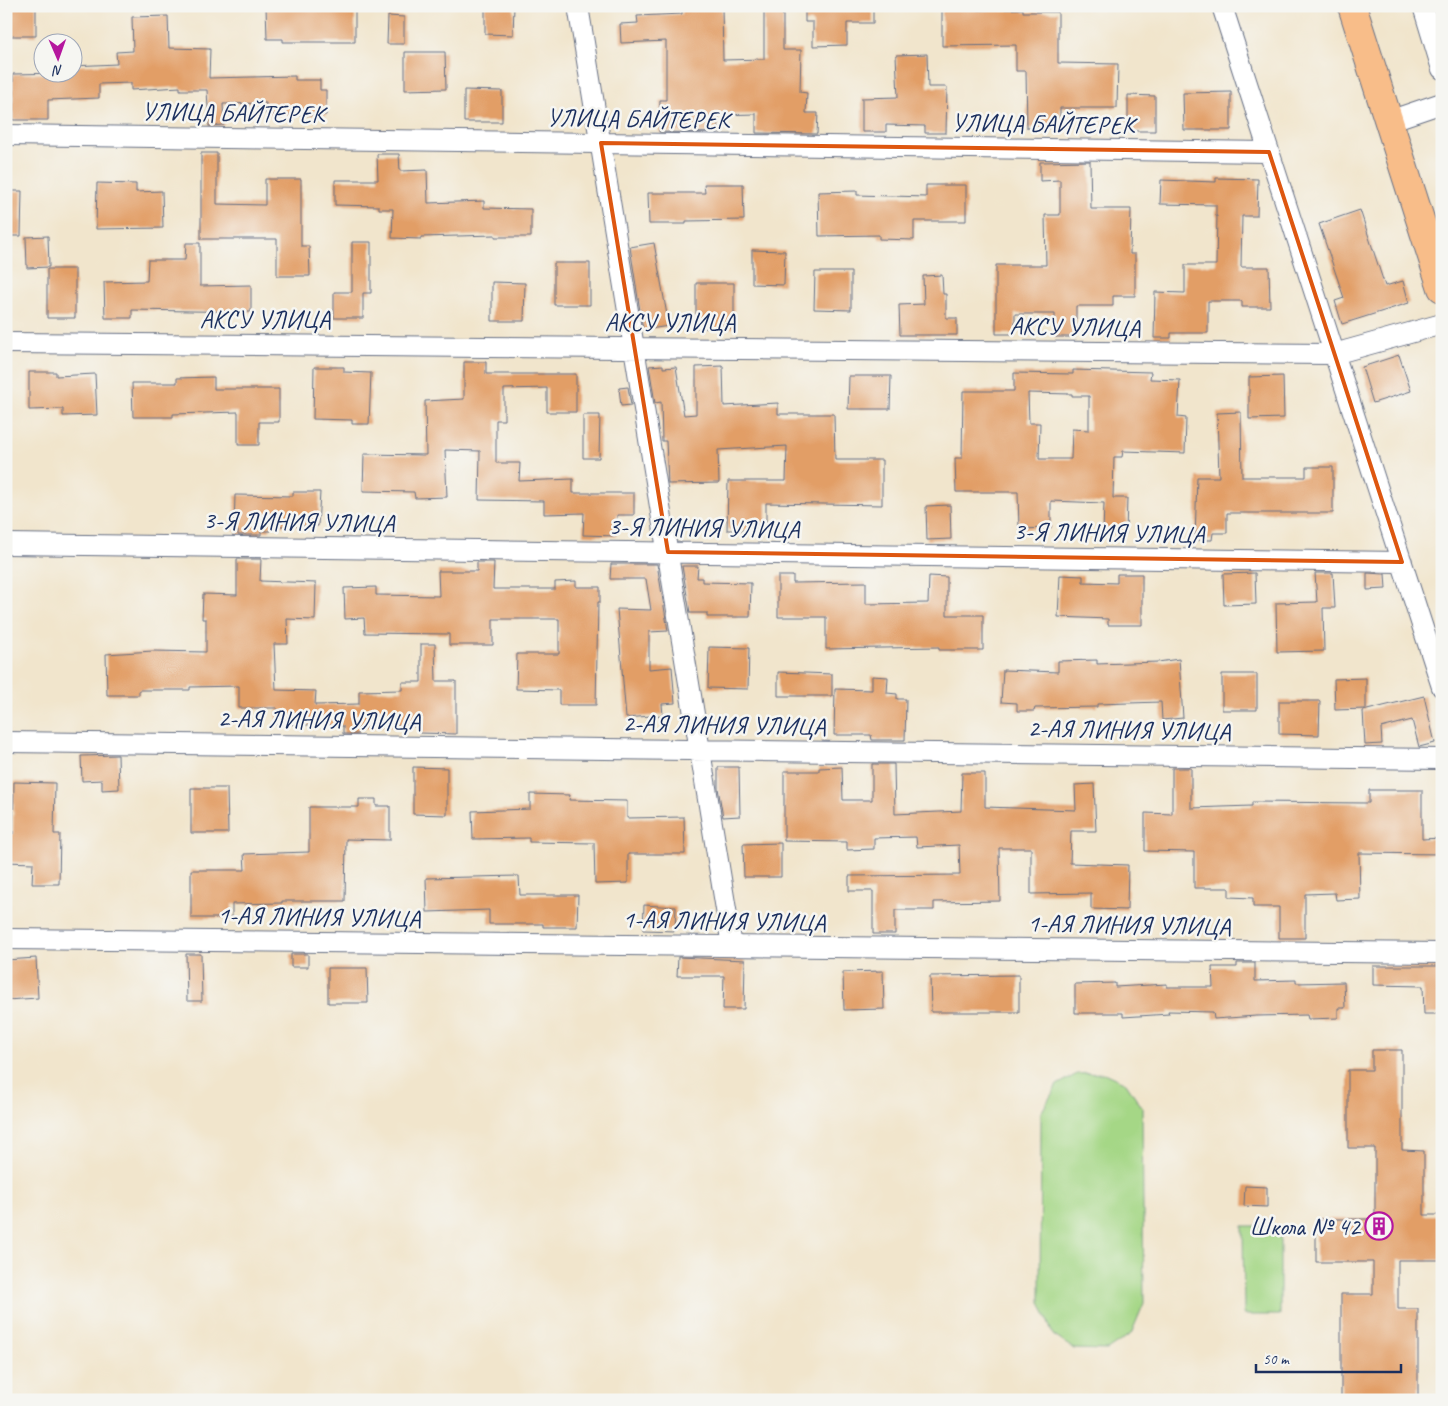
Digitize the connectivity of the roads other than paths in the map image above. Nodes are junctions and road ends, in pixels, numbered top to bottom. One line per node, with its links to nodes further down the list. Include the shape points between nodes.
1 (578, 6): 9 (street)
2 (1222, 6): 10 (street)
3 (1352, 6): 7 (main road)
4 (1424, 6): 5 (street)
5 (1442, 69)
6 (1442, 103): 7 (street)
7 (1389, 121): 11 (main road)
8 (6, 136): 9 (street, УЛИЦА БАЙТЕРЕК)
9 (601, 143): 10 (street, УЛИЦА БАЙТЕРЕК); 14 (street)
10 (1269, 152): 15 (street)
11 (1442, 288)
12 (1442, 324): 15 (street, АКСУ УЛИЦА)
13 (6, 343): 14 (street, АКСУ УЛИЦА)
14 (634, 348): 15 (street, АКСУ УЛИЦА); 17 (street)
15 (1334, 354): 18 (street)
16 (6, 544): 17 (street, 3-Я ЛИНИЯ УЛИЦА)
17 (668, 552): 18 (street, 3-Я ЛИНИЯ УЛИЦА); 21 (street)
18 (1402, 562): 19 (street)
19 (1442, 687)
20 (6, 742): 21 (street, 2-АЯ ЛИНИЯ УЛИЦА)
21 (700, 750): 22 (street, 2-АЯ ЛИНИЯ УЛИЦА); 24 (street)
22 (1442, 759)
23 (6, 939): 24 (street, 1-АЯ ЛИНИЯ УЛИЦА)
24 (732, 946): 25 (street, 1-АЯ ЛИНИЯ УЛИЦА)
25 (1442, 954)

